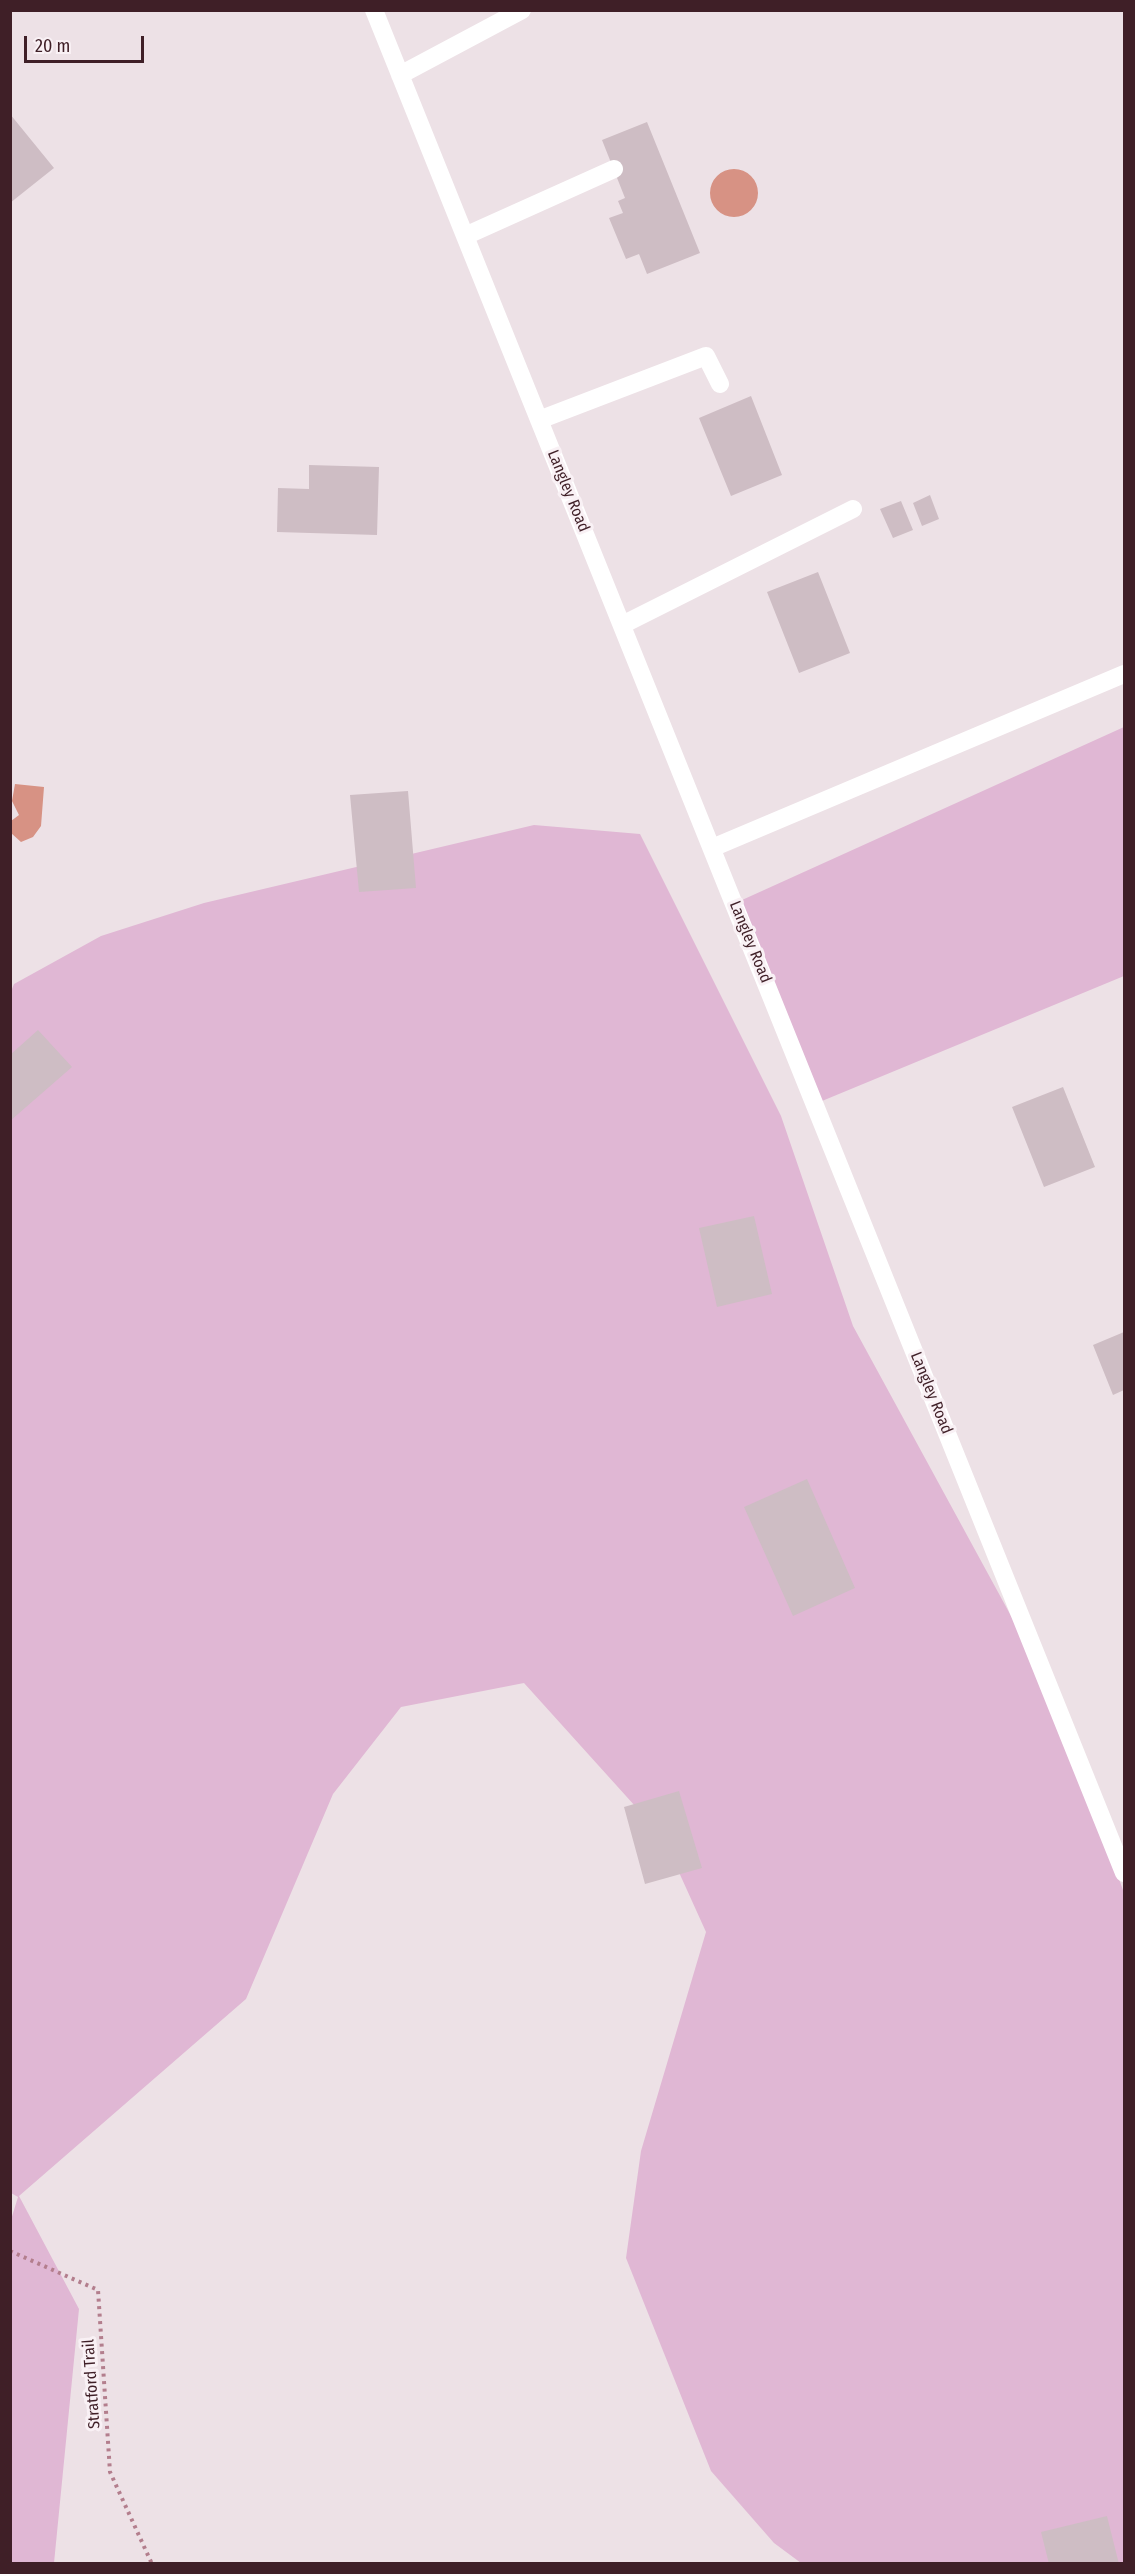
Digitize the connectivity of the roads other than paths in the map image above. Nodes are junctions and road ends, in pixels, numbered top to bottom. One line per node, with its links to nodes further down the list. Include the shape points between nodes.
1 (374, 10): 3 (street, Langley Road)
2 (522, 10): 3 (street)
3 (400, 75): 5 (street, Langley Road)
4 (614, 169): 5 (street)
5 (465, 236): 7 (street, Langley Road)
6 (720, 384): 7 (street, via 705,357)
7 (539, 420): 9 (street, Langley Road)
8 (853, 509): 9 (street)
9 (622, 625): 11 (street, Langley Road)
10 (1125, 674): 11 (street)
11 (712, 848): 12 (street, Langley Road)
12 (1125, 1873)

